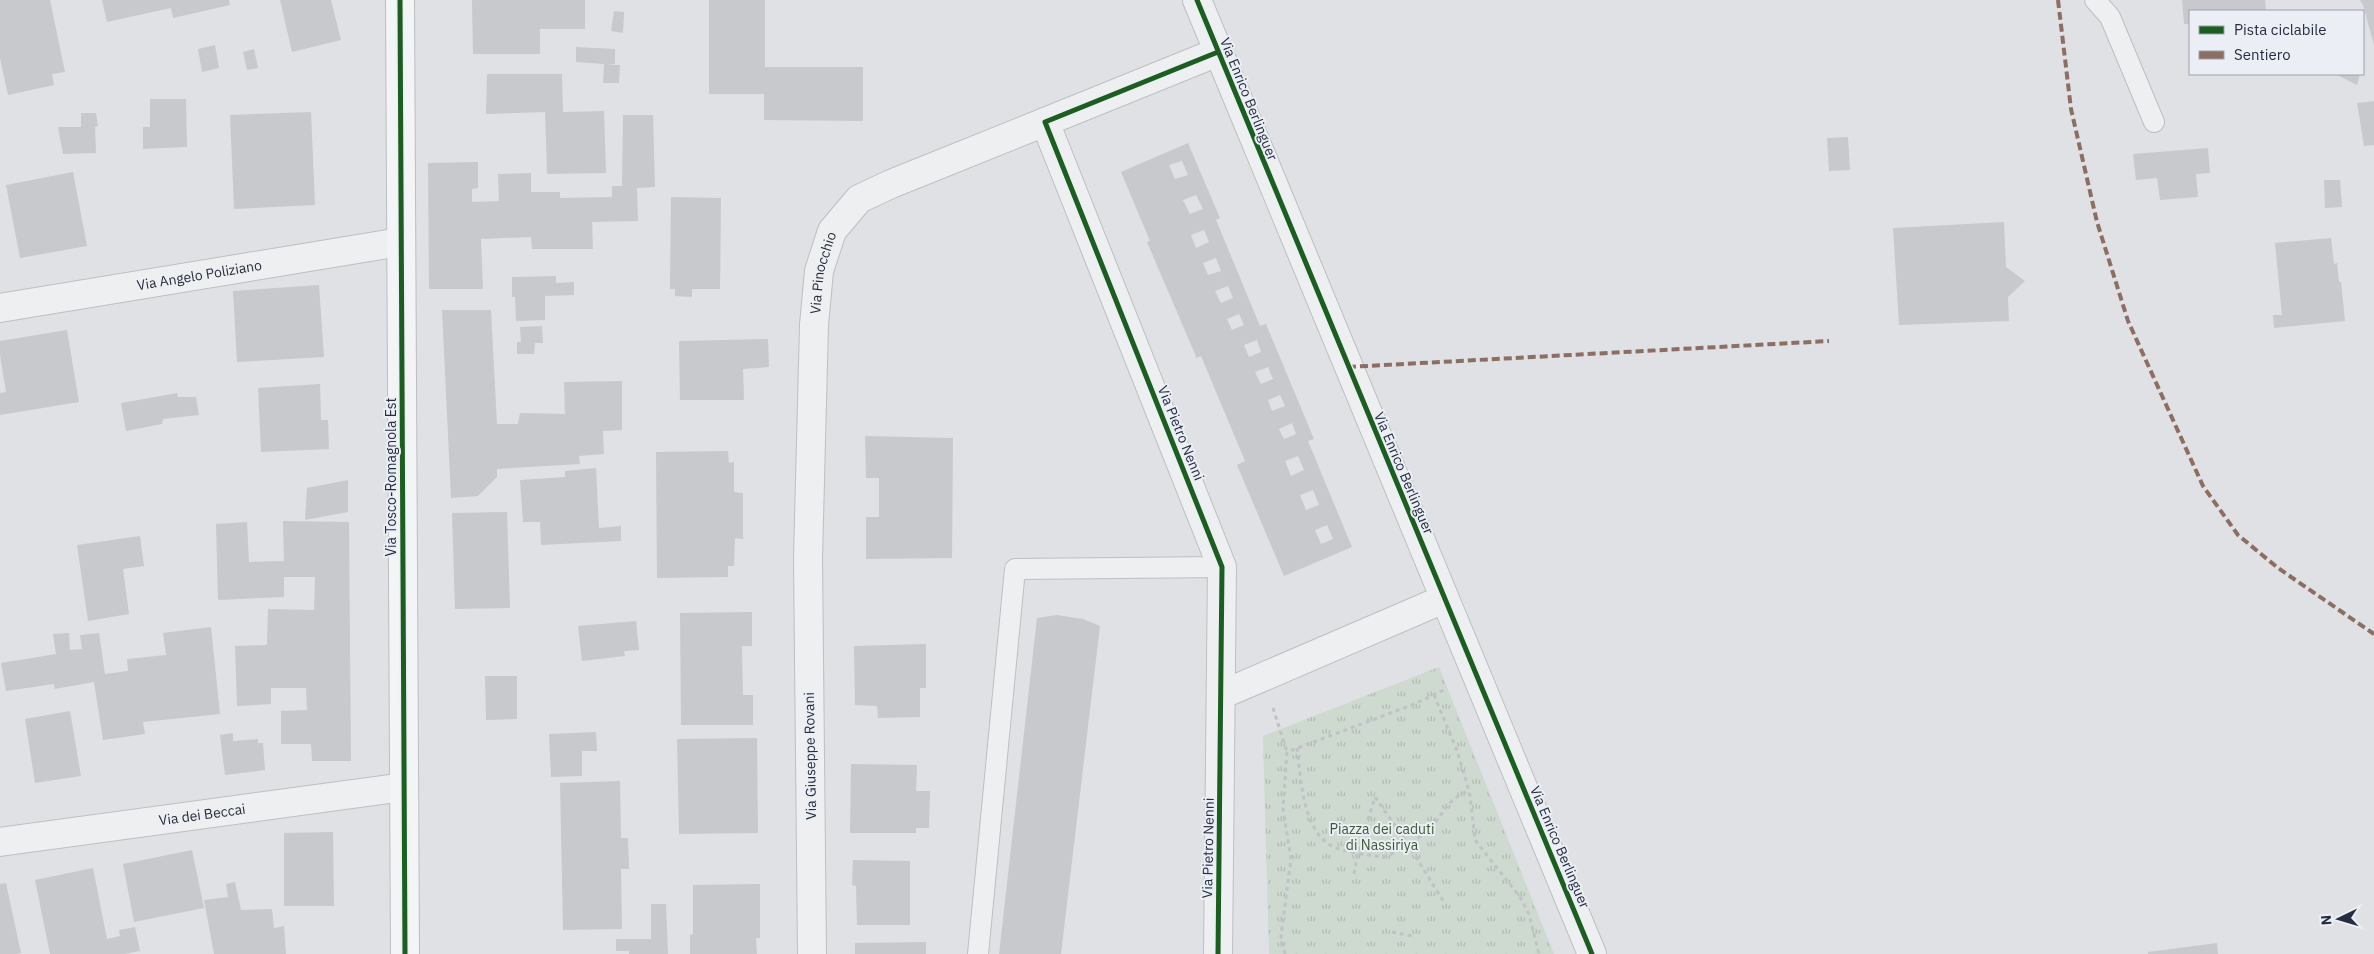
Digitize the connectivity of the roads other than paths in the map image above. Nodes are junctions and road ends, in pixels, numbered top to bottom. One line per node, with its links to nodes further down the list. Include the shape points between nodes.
1 (400, 0): 7 (main road, Via Tosco-Romagnola Est)
2 (1197, 0): 4 (street, Via Enrico Berlinguer)
3 (2096, 0): 6 (lane, via 2110,17)
4 (1218, 52): 5 (street); 11 (street, Via Enrico Berlinguer)
5 (1045, 122): 9 (street, Via Pinocchio, via 858,200 832,232 819,271 814,325); 10 (street, Via Pietro Nenni)
6 (2154, 122)
7 (400, 242): 8 (street, Via Angelo Poliziano); 13 (main road, Via Tosco-Romagnola Est)
8 (0, 308)
9 (808, 558): 16 (street, Via Giuseppe Rovani)
10 (1222, 567): 12 (street, Via Pietro Nenni); 17 (lane, via 1015,569)
11 (1444, 599): 12 (street); 19 (street, Via Enrico Berlinguer)
12 (1221, 695): 18 (street, Via Pietro Nenni)
13 (404, 787): 14 (street, Via dei Beccai); 15 (main road, Via Tosco-Romagnola Est)
14 (0, 842)
15 (405, 954)
16 (812, 954)
17 (978, 954)
18 (1218, 954)
19 (1592, 954)

